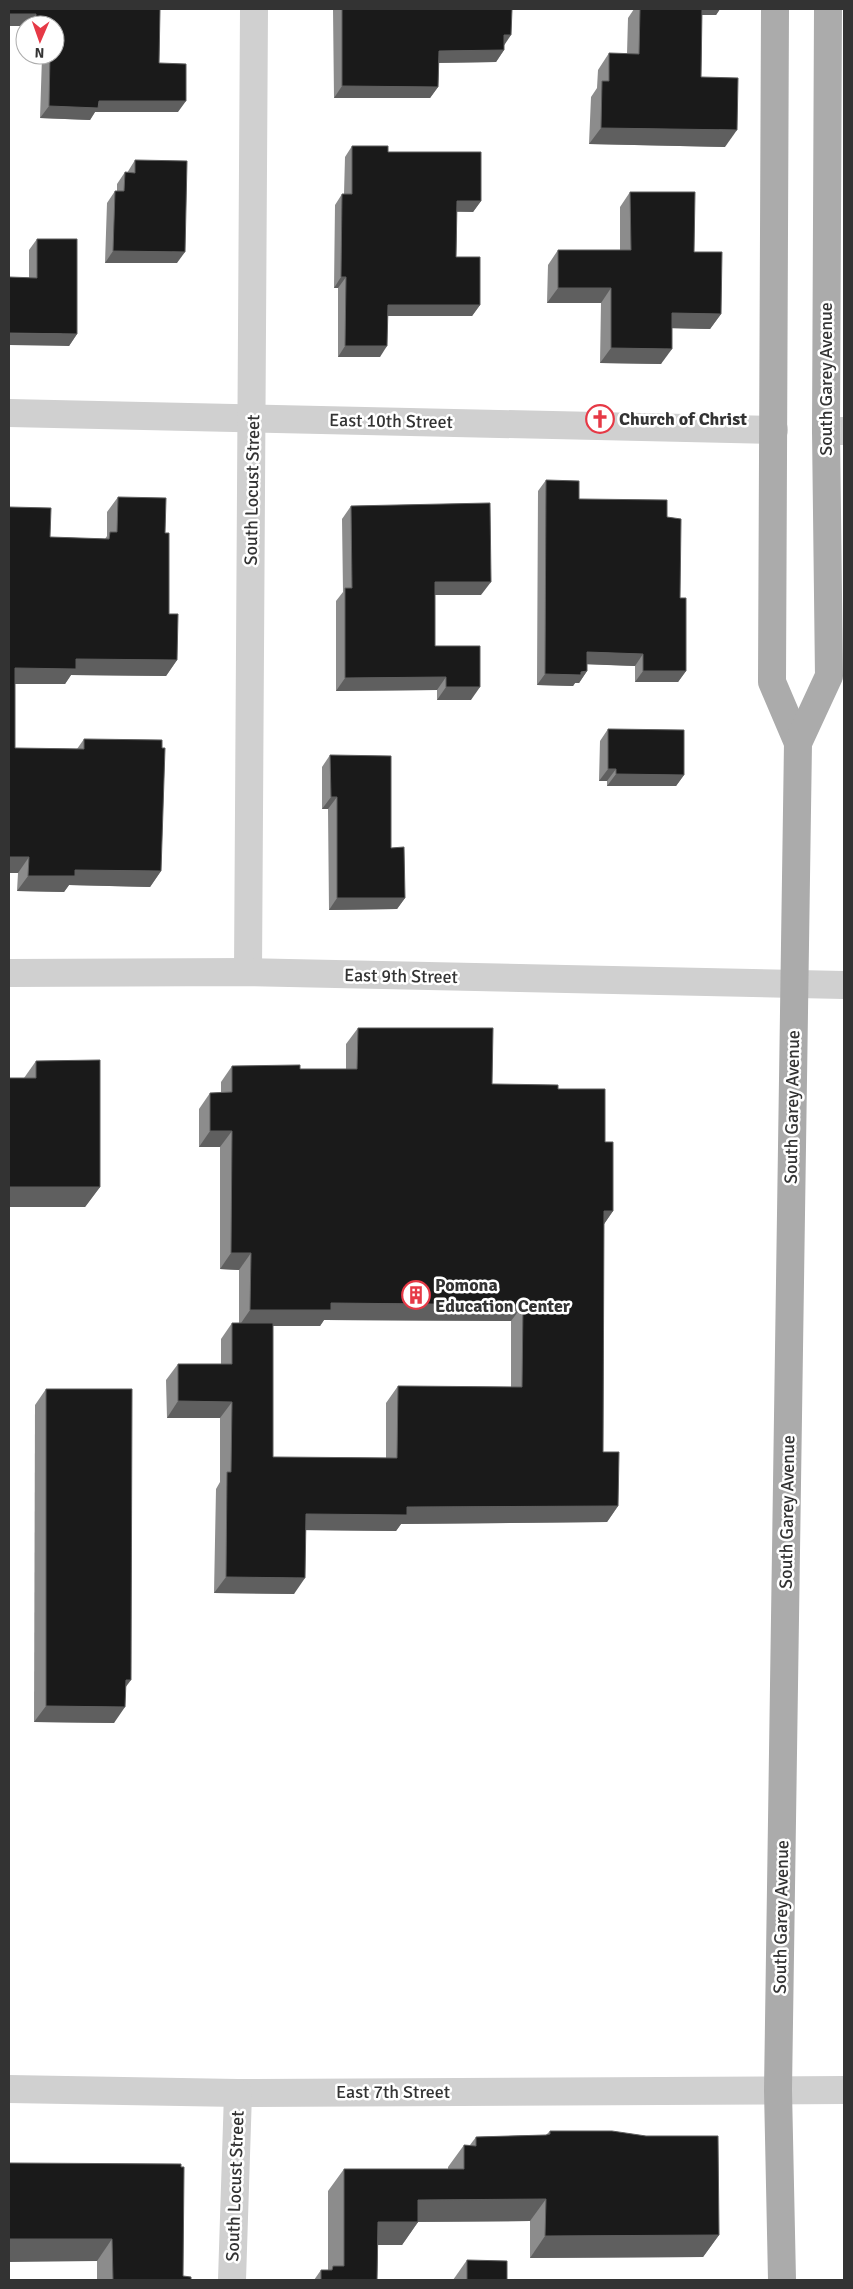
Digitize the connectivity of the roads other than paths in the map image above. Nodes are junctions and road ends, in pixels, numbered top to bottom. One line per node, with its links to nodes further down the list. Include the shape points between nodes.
1 (254, 9): 5 (street, South Locust Street)
2 (775, 9): 6 (main road, South Garey Avenue)
3 (828, 9): 7 (main road, South Garey Avenue)
4 (9, 414): 5 (street, East 10th Street)
5 (253, 418): 6 (street, East 10th Street); 9 (street, South Locust Street, via 248,691)
6 (774, 430): 8 (main road, South Garey Avenue, via 772,682)
7 (835, 431): 8 (main road, South Garey Avenue, via 829,676)
8 (798, 743): 12 (main road, South Garey Avenue)
9 (248, 972): 10 (street, East 9th Street); 12 (street, East 9th Street)
10 (9, 973)
11 (844, 985): 12 (street, East 9th Street)
12 (794, 986): 14 (main road, South Garey Avenue)
13 (9, 2090): 16 (street, East 7th Street)
14 (778, 2090): 15 (street, East 7th Street); 16 (street, East 7th Street); 18 (main road, South Garey Avenue)
15 (844, 2090)
16 (238, 2093): 17 (street, South Locust Street)
17 (232, 2280)
18 (782, 2280)

